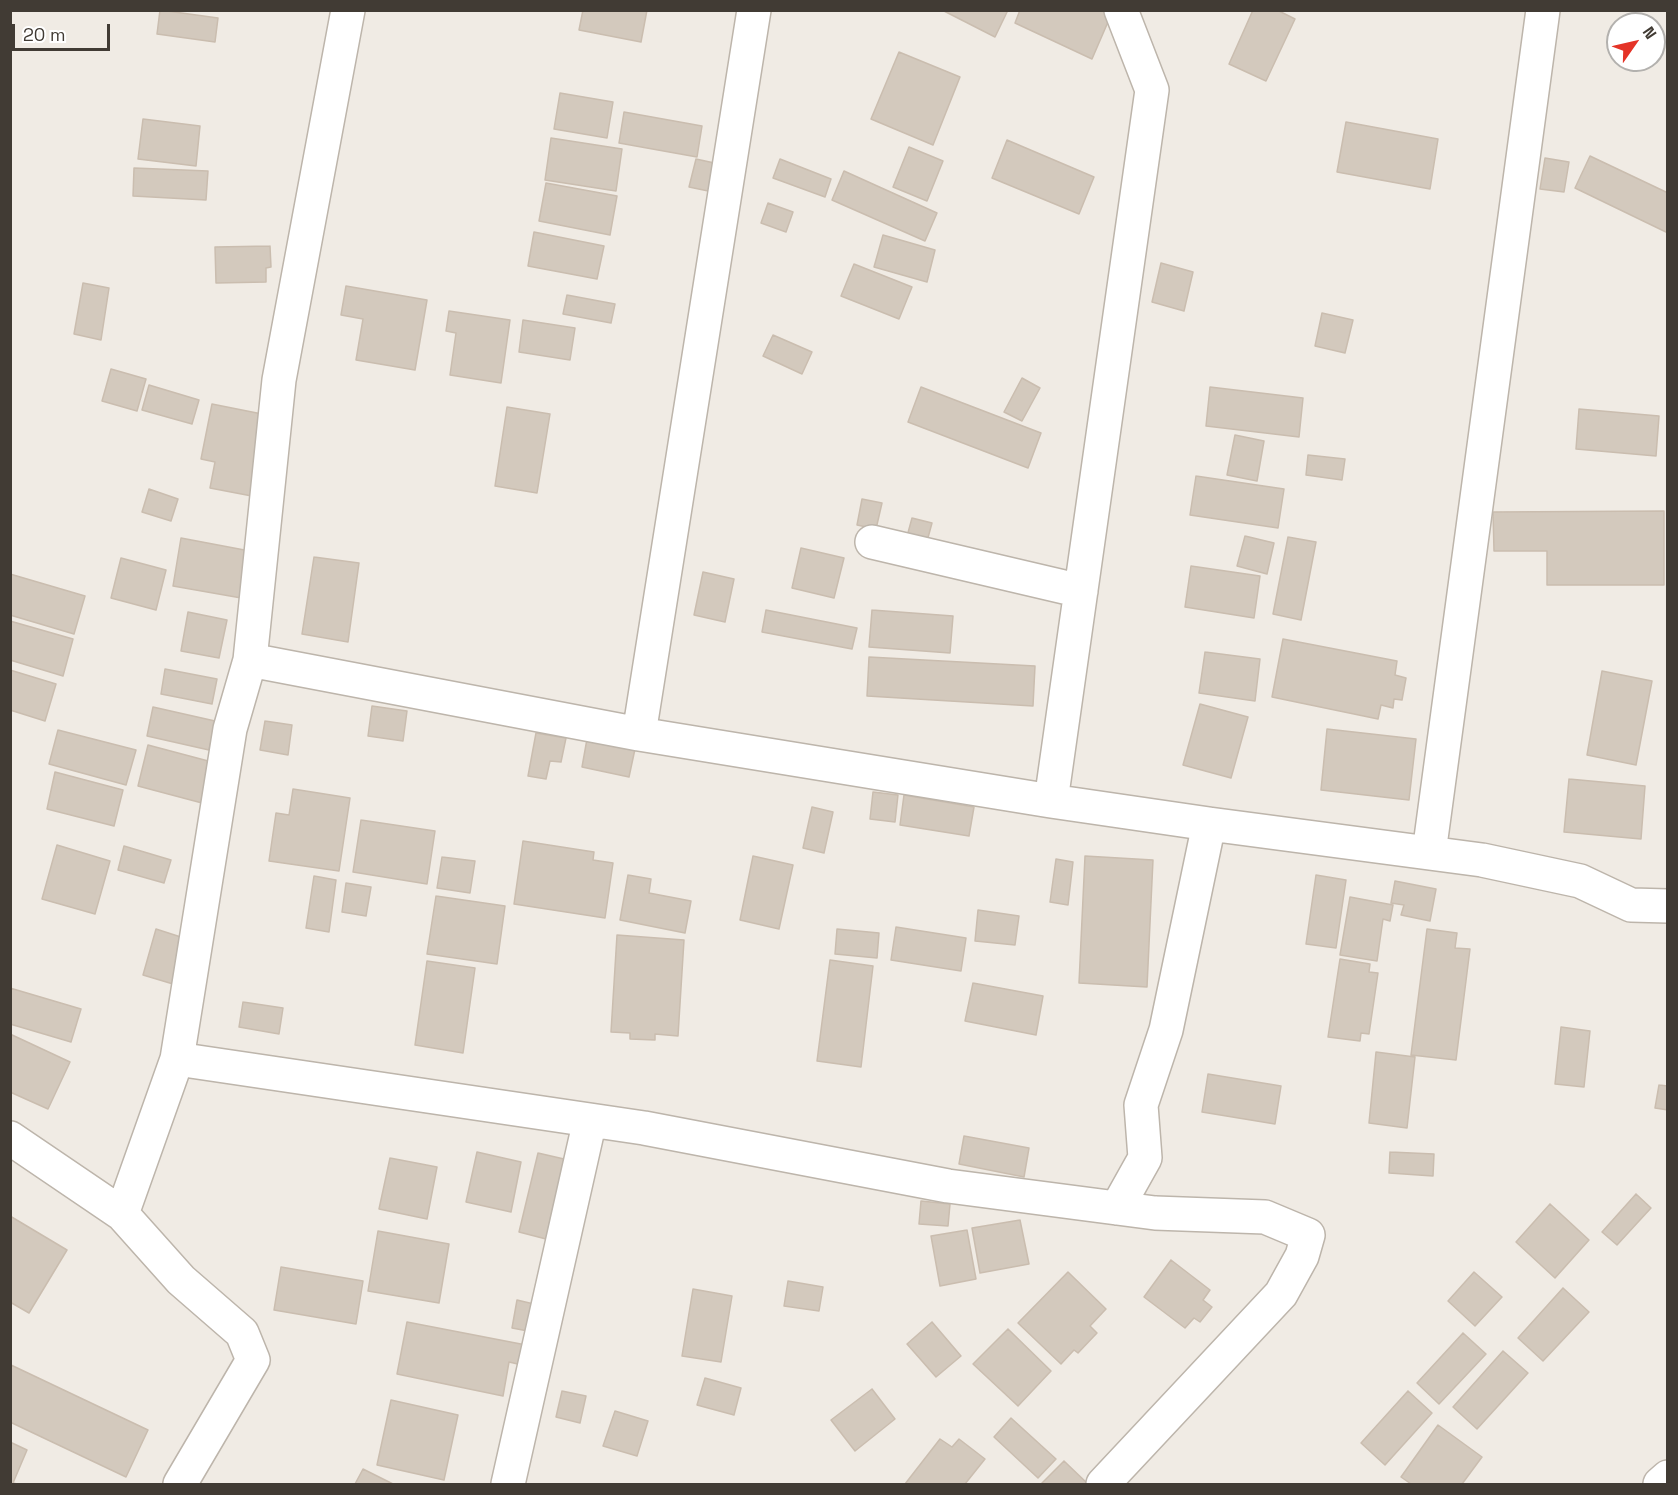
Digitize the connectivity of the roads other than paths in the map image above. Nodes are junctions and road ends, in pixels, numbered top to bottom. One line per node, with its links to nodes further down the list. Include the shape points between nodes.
1 (348, 10): 7 (street, via 279,380)
2 (754, 10): 8 (street)
3 (1121, 10): 6 (street, via 1152,90)
4 (1543, 10): 11 (street)
5 (872, 542): 6 (street)
6 (1081, 591): 9 (street)
7 (250, 660): 8 (street); 13 (street, via 230,729)
8 (639, 734): 9 (street)
9 (1051, 801): 10 (street)
10 (1209, 824): 11 (street); 16 (street, via 1166,1030 1141,1105 1145,1158)
11 (1429, 852): 12 (street, via 1580,881 1631,905)
12 (1668, 906)
13 (177, 1059): 14 (street); 17 (street)
14 (590, 1120): 16 (street, via 948,1186); 20 (street)
15 (10, 1138): 17 (street)
16 (1117, 1208): 21 (street, via 1265,1217 1308,1235 1302,1256 1281,1294)
17 (122, 1214): 19 (street, via 181,1280 243,1333 253,1360)
18 (1668, 1477): 22 (street)
19 (180, 1485)
20 (508, 1485)
21 (1103, 1485)
22 (1660, 1485)

